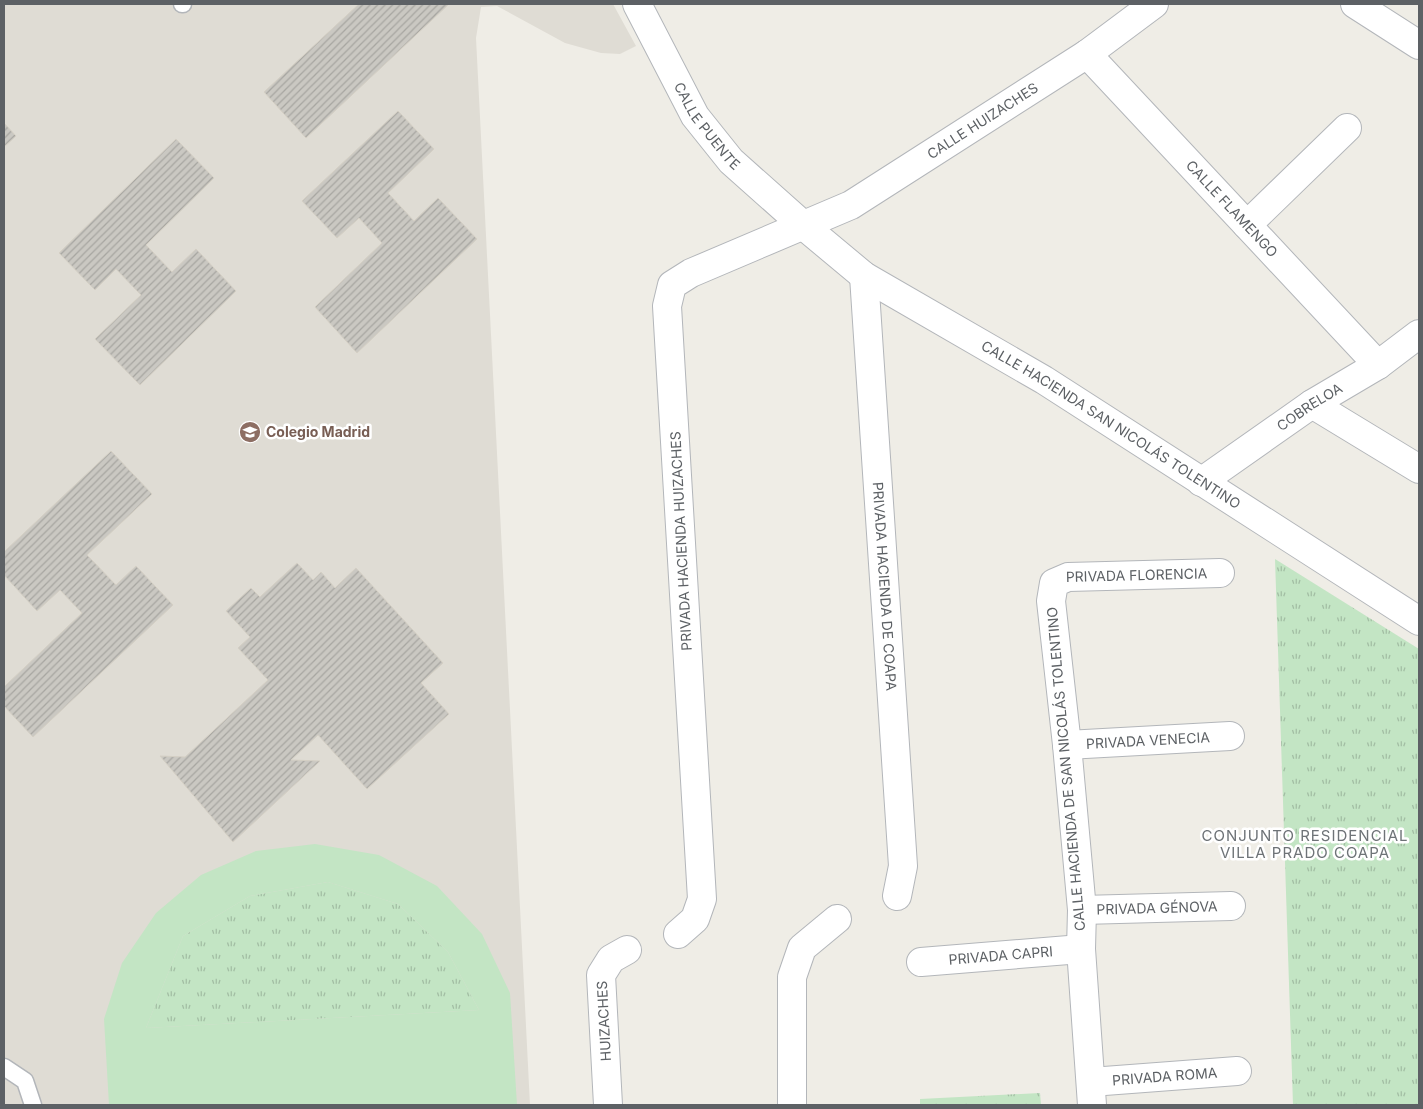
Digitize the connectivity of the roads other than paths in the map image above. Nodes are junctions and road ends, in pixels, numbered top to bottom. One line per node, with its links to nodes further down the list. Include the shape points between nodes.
1 (637, 4): 8 (street, CALLE PUENTE, via 695,116 731,160)
2 (1154, 4): 5 (street, CALLE HUIZACHES)
3 (1355, 4): 4 (street)
4 (1419, 45)
5 (1087, 54): 7 (street, CALLE FLAMENGO); 8 (street, CALLE HUIZACHES, via 851,204)
6 (1347, 128): 7 (street)
7 (1247, 225): 11 (street, CALLE FLAMENGO)
8 (804, 226): 9 (street, CALLE HACIENDA SAN NICOLÁS TOLENTINO); 24 (street, PRIVADA HACIENDA HUIZACHES, via 691,273 672,285 667,306 702,899 695,919)
9 (864, 276): 14 (street, CALLE HACIENDA SAN NICOLÁS TOLENTINO, via 1044,380); 20 (street, PRIVADA HACIENDA DE COAPA, via 903,866)
10 (1419, 334): 11 (street, COBRELOA)
11 (1378, 365): 12 (street, COBRELOA)
12 (1312, 404): 13 (street); 14 (street, COBRELOA)
13 (1419, 469)
14 (1201, 482): 17 (street, CALLE HACIENDA SAN NICOLÁS TOLENTINO)
15 (1220, 573): 16 (street, PRIVADA FLORENCIA, via 1068,577)
16 (1054, 583): 19 (street, CALLE HACIENDA DE SAN NICOLÁS TOLENTINO, via 1051,601)
17 (1419, 621)
18 (1230, 736): 19 (street, PRIVADA VENECIA)
19 (1066, 745): 22 (street, CALLE HACIENDA DE SAN NICOLÁS TOLENTINO)
20 (896, 896)
21 (1231, 906): 22 (street, PRIVADA GÉNOVA)
22 (1082, 910): 25 (street, CALLE HACIENDA DE SAN NICOLÁS TOLENTINO)
23 (837, 919): 33 (street, via 802,948 792,977)
24 (678, 934)
25 (1081, 949): 27 (street, PRIVADA CAPRI); 30 (street, CALLE HACIENDA DE SAN NICOLÁS TOLENTINO)
26 (627, 950): 32 (street, HUIZACHES, via 611,959 601,975)
27 (921, 962)
28 (4, 1067): 31 (lane, via 25,1081)
29 (1237, 1071): 30 (street, PRIVADA ROMA)
30 (1091, 1093)
31 (33, 1105)
32 (608, 1105)
33 (792, 1105)

